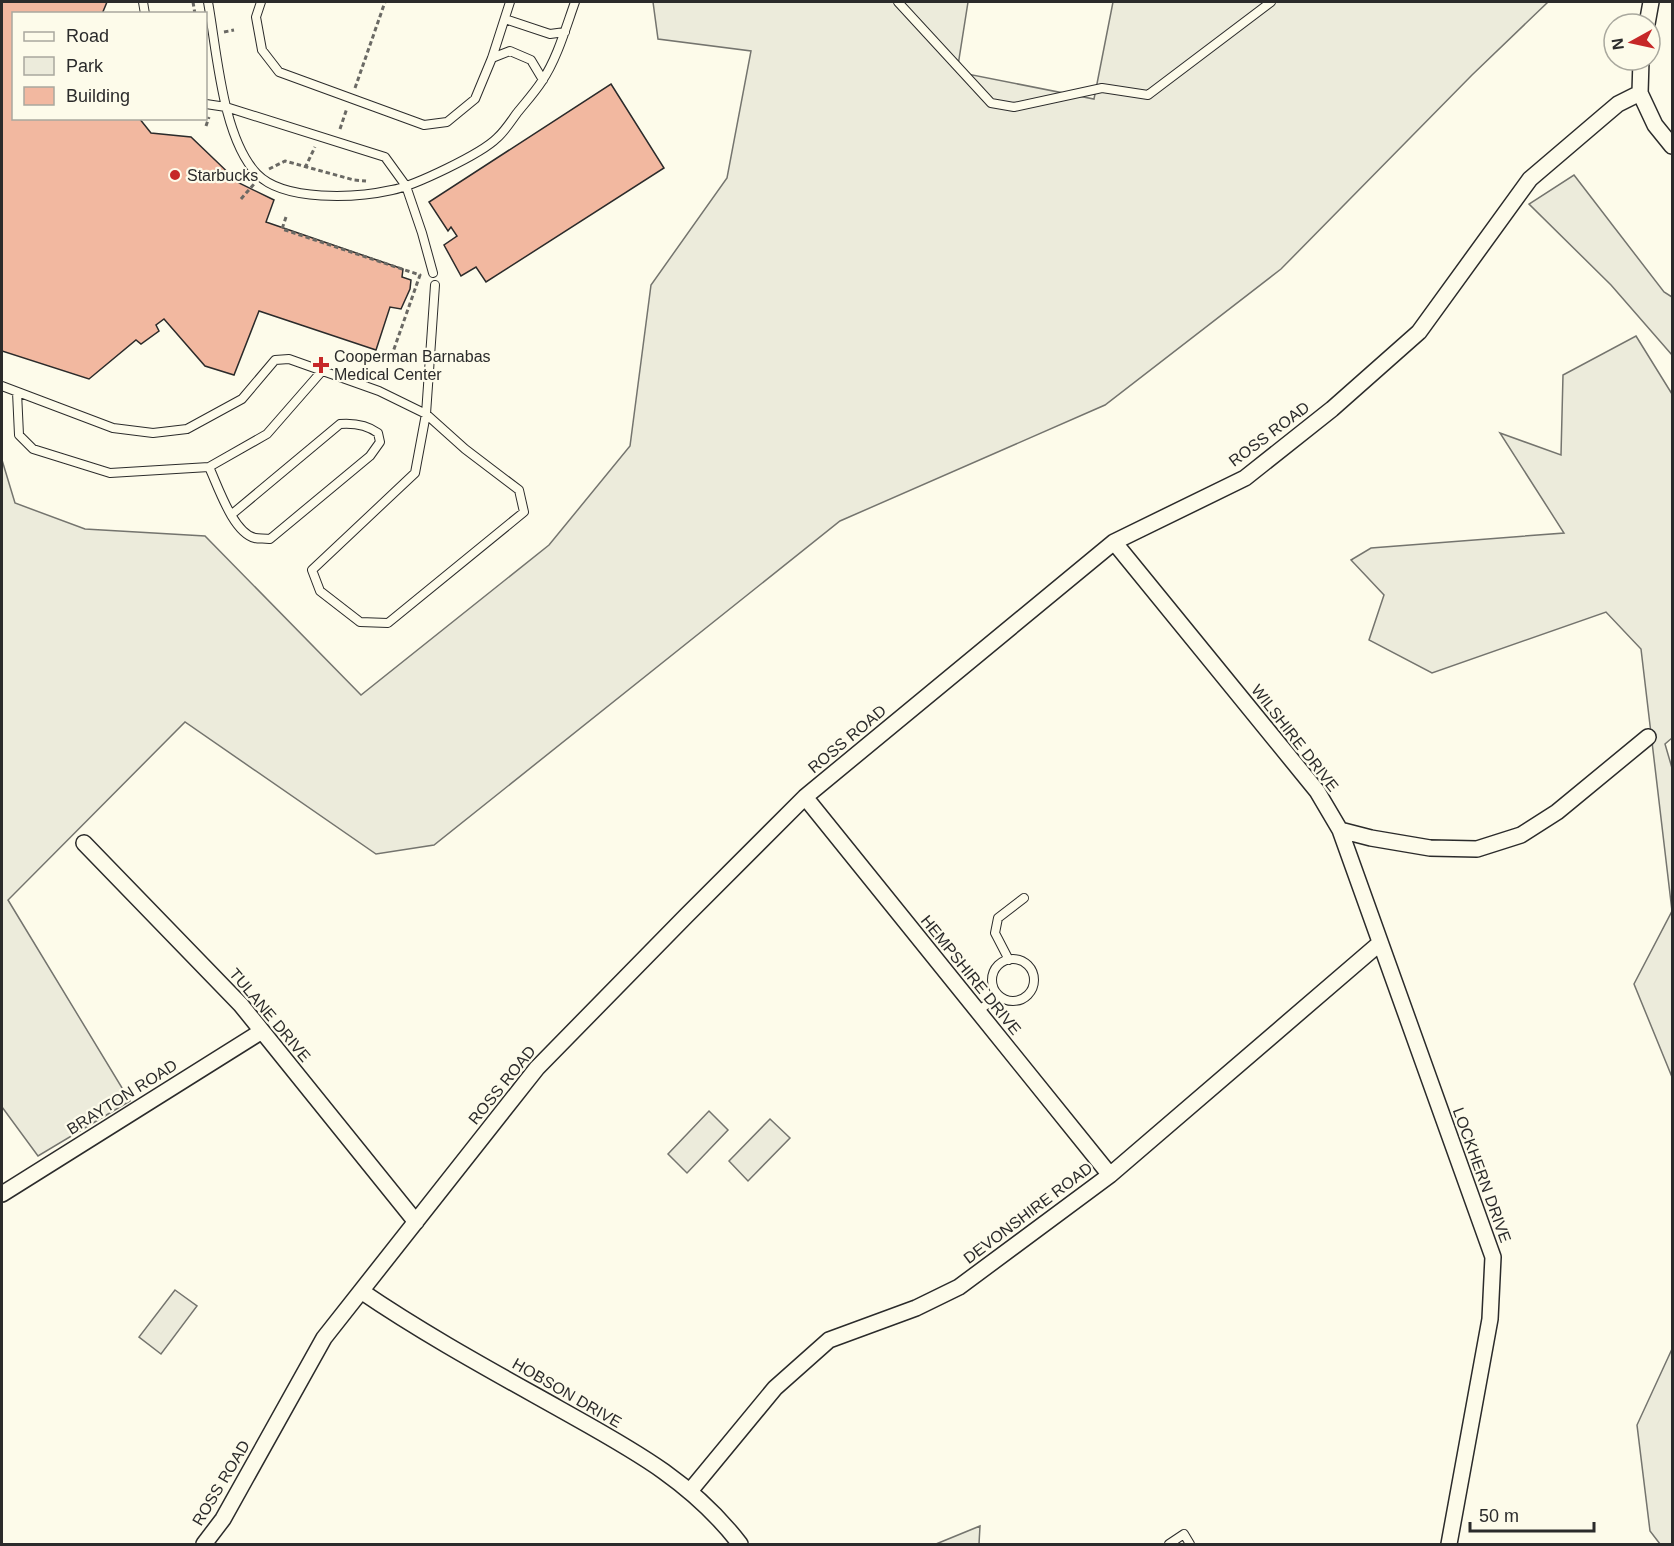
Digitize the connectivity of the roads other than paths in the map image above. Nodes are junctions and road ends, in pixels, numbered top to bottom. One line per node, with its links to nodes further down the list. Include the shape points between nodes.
1 (208, 2): 14 (lane)
2 (261, 2): 9 (lane, via 256,17 262,50 279,72 424,125 447,122 475,99)
3 (510, 2): 7 (lane)
4 (574, 2): 8 (lane)
5 (898, 2): 6 (lane, via 991,103 1014,107 1102,88 1148,95)
6 (1271, 2)
7 (504, 19): 8 (lane, via 550,34); 9 (lane)
8 (565, 32): 11 (lane)
9 (492, 58): 11 (lane, via 510,51 531,60)
10 (1641, 72): 12 (street)
11 (543, 80): 16 (lane, via 496,139 456,164)
12 (1640, 93): 15 (street, via 1655,125); 25 (street, ROSS ROAD, via 1618,104 1530,179 1419,332 1332,409 1245,478)
13 (207, 104): 14 (lane)
14 (226, 107): 16 (lane, via 385,157); 16 (lane, via 241,153 260,177 281,190 342,196)
15 (1672, 146)
16 (406, 186): 17 (lane)
17 (433, 273)
18 (435, 285): 22 (lane)
19 (322, 371): 21 (lane, via 289,359 275,360 242,399 187,429 153,433 113,428); 22 (lane, via 379,391); 23 (lane, via 267,434)
20 (2, 386): 21 (lane)
21 (17, 392): 23 (lane, via 19,435 33,449 110,473)
22 (426, 414): 22 (lane, via 519,490 524,512 388,623 360,622 320,591 312,570 415,472)
23 (209, 467): 24 (lane)
24 (231, 515): 24 (lane, via 253,538 270,539 370,456 380,442 378,432 369,427 340,424)
25 (1114, 542): 27 (street, ROSS ROAD); 28 (street, WILSHIRE DRIVE, via 1317,791)
26 (1648, 737): 28 (street, via 1557,812 1521,835 1477,849 1430,848)
27 (805, 797): 34 (street, HEMPSHIRE DRIVE); 38 (street, ROSS ROAD, via 537,1068)
28 (1340, 830): 31 (street, LOCKHERN DRIVE)
29 (84, 843): 35 (street, TULANE DRIVE)
30 (1024, 898): 32 (lane, via 998,918 995,933)
31 (1380, 943): 36 (street, DEVONSHIRE ROAD); 45 (street, LOCKHERN DRIVE, via 1493,1257 1490,1319)
32 (1010, 960): 33 (lane, via 999,965 993,976); 33 (lane, via 1028,965 1034,976 1032,989 1016,1000)
33 (998, 996): 34 (lane)
34 (978, 1011): 36 (street, HEMPSHIRE DRIVE)
35 (262, 1031): 37 (street, BRAYTON ROAD); 38 (street, TULANE DRIVE)
36 (1110, 1174): 40 (street, DEVONSHIRE ROAD, via 959,1287 916,1308 829,1340 775,1388)
37 (2, 1194)
38 (416, 1222): 39 (street, ROSS ROAD)
39 (361, 1291): 40 (street, HOBSON DRIVE, via 407,1322 648,1459); 41 (street, ROSS ROAD, via 324,1338 223,1519)
40 (690, 1491): 42 (street, HOBSON DRIVE)
41 (204, 1545)
42 (740, 1545)
43 (1169, 1545): 44 (lane, via 1184,1534)
44 (1191, 1545)
45 (1449, 1545)

